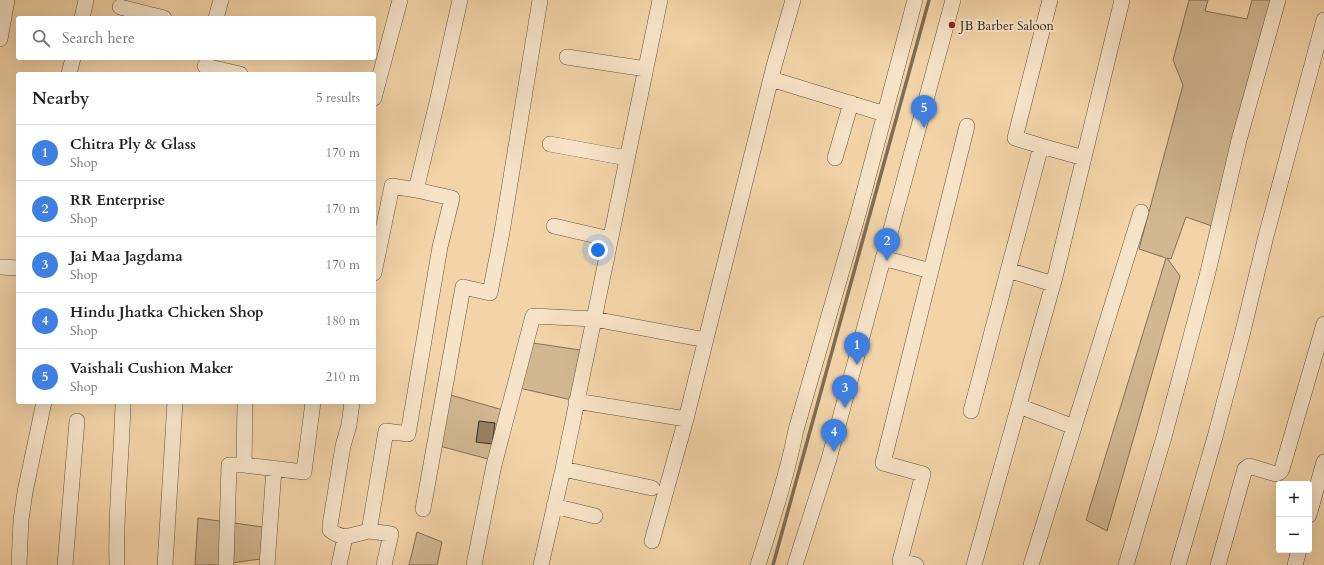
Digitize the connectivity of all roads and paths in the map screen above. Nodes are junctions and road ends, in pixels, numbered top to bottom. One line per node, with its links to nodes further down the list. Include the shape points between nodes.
1 (7, 0): 19 (street)
2 (86, 0): 15 (street)
3 (221, 0): 17 (street)
4 (400, 0): 27 (street)
5 (460, 0): 36 (street)
6 (540, 0): 69 (street, via 490,293 463,288)
7 (660, 0): 23 (street)
8 (793, 0): 26 (street)
9 (914, 0): 29 (street)
10 (953, 0): 40 (street)
11 (1050, 0): 32 (street, via 1015,138)
12 (1122, 0): 35 (street)
13 (1278, 0): 90 (street, via 1239,140 1207,276 1164,437)
14 (120, 7): 16 (street)
15 (82, 16)
16 (156, 16)
17 (217, 16)
18 (1324, 20): 91 (street, via 1215,437)
19 (0, 39)
20 (567, 57): 23 (street)
21 (72, 60): 24 (street)
22 (205, 66): 25 (street)
23 (646, 69): 33 (street)
24 (70, 72)
25 (231, 72)
26 (771, 79): 28 (street); 49 (street)
27 (376, 90)
28 (851, 103): 29 (street); 34 (street)
29 (885, 114): 85 (street, via 860,211)
30 (968, 126): 45 (street)
31 (550, 144): 33 (street)
32 (1041, 146): 35 (street); 44 (street)
33 (627, 158): 39 (street)
34 (836, 158)
35 (1084, 158): 46 (street)
36 (416, 190): 41 (street, via 392,186); 71 (street, via 452,198 440,247 408,434 386,431)
37 (1141, 212): 61 (street)
38 (554, 226): 39 (street)
39 (610, 239): 47 (street)
40 (883, 258): 45 (street); 86 (street, via 829,458)
41 (376, 262)
42 (0, 267): 43 (street)
43 (16, 268)
44 (1008, 270): 46 (street); 58 (street)
45 (931, 271): 87 (street, via 883,463 923,474 900,560)
46 (1053, 284): 57 (street)
47 (594, 319): 49 (street); 50 (street); 83 (street, via 533,316 494,465)
48 (1324, 324): 92 (street, via 1282,469 1276,474 1249,466 1244,469)
49 (706, 340): 59 (street)
50 (576, 401): 59 (street); 65 (street)
51 (44, 404): 75 (street, via 25,492)
52 (123, 404): 77 (street, via 116,533)
53 (175, 404): 78 (street)
54 (245, 404): 63 (street)
55 (312, 404): 64 (street, via 304,472)
56 (352, 404): 72 (street, via 330,525 330,530)
57 (1019, 406): 61 (street); 88 (street)
58 (971, 411)
59 (686, 418): 73 (street)
60 (77, 422): 76 (street)
61 (1074, 427): 89 (street)
62 (1324, 462): 67 (street)
63 (244, 465): 64 (street); 79 (street, via 229,465)
64 (274, 469): 80 (street)
65 (563, 469): 66 (street); 68 (street)
66 (652, 488)
67 (1312, 504)
68 (554, 506): 70 (street); 84 (street)
69 (423, 509)
70 (595, 516)
71 (369, 531): 72 (street); 82 (street, via 391,534)
72 (345, 537): 81 (street)
73 (652, 541)
74 (1298, 553): 93 (street)
75 (19, 565)
76 (65, 565)
77 (117, 565)
78 (166, 565)
79 (226, 565)
80 (267, 565)
81 (338, 565)
82 (384, 565)
83 (474, 565)
84 (541, 565)
85 (758, 565)
86 (795, 565)
87 (916, 565)
88 (974, 565)
89 (1031, 565)
90 (1126, 565)
91 (1178, 565)
92 (1218, 565)
93 (1295, 565)

